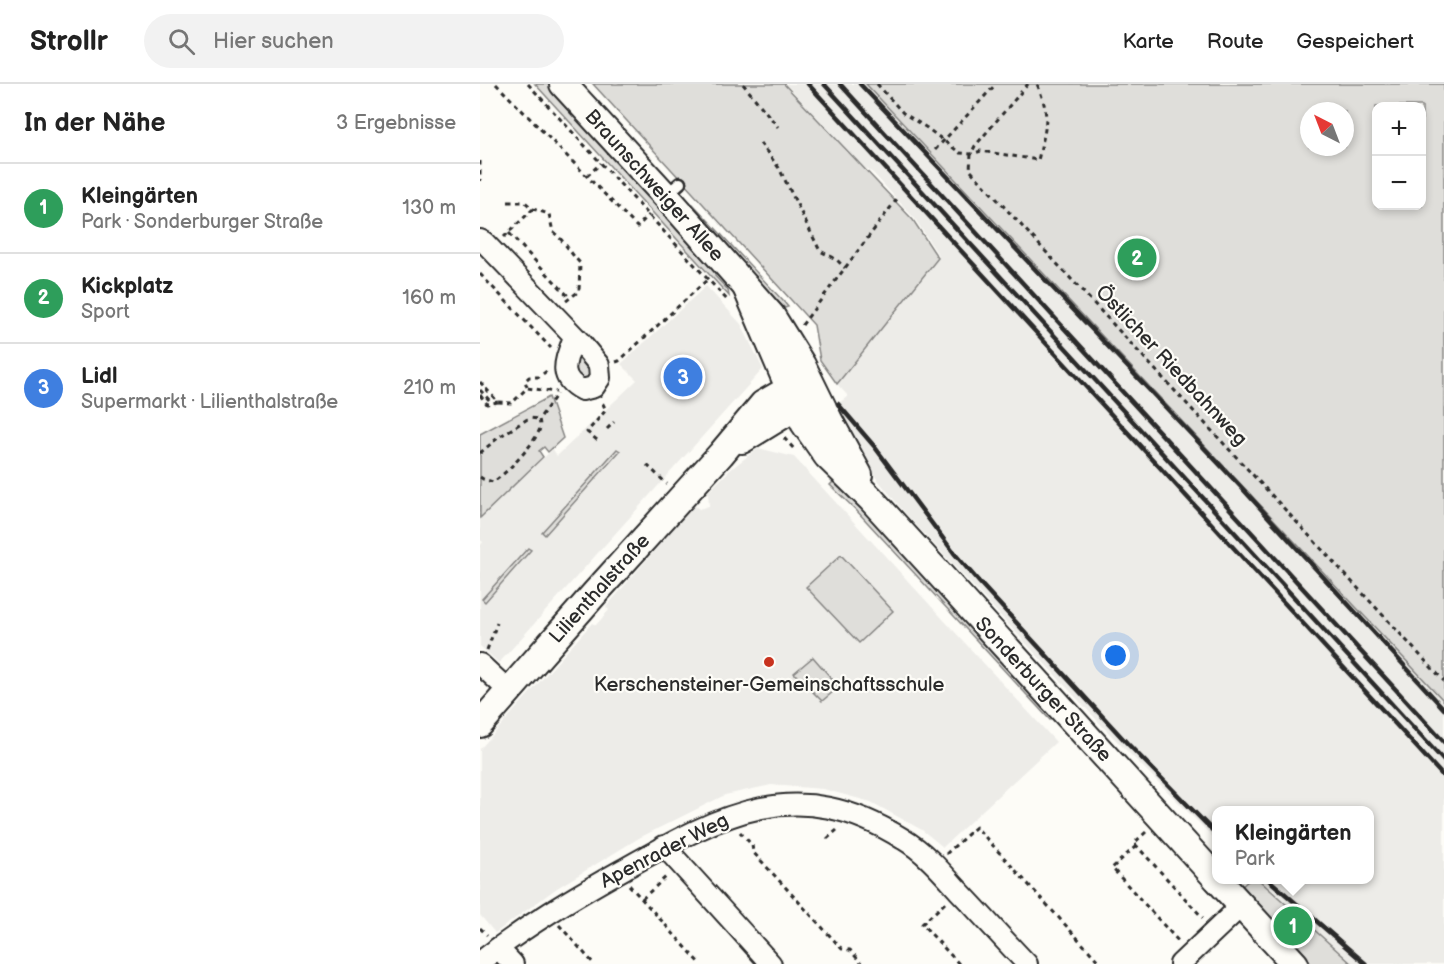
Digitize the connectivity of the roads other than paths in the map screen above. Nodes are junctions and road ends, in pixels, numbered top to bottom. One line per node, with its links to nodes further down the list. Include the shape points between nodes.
1 (563, 84): 3 (street, Braunschweiger Allee, via 665,198)
2 (486, 245): 4 (street)
3 (738, 295): 5 (street, Braunschweiger Allee, via 771,315); 6 (street, Braunschweiger Allee, via 774,350)
4 (574, 337): 4 (street, via 566,360 566,376 582,390 594,387 600,378 599,365)
5 (815, 390): 6 (street, Lilienthalstraße); 7 (street, Sonderburger Straße)
6 (792, 398): 7 (street, Sonderburger Straße, via 828,456); 9 (street, Lilienthalstraße, via 722,454)
7 (871, 499): 12 (street, Sonderburger Straße)
8 (481, 665): 9 (street)
9 (509, 691): 10 (street, Lilienthalstraße)
10 (482, 719)
11 (664, 846): 15 (street, Apenrader Weg, via 548,913); 19 (street); 20 (street, Apenrader Weg, via 706,824 750,809 814,805 835,809 904,839 934,864)
12 (1212, 874)
13 (1221, 884): 14 (street, Sonderburger Straße)
14 (1241, 906): 16 (street); 21 (street, Sonderburger Straße)
15 (498, 948): 17 (street, Apenrader Weg); 18 (street)
16 (1185, 959)
17 (480, 962)
18 (513, 964)
19 (771, 964)
20 (1027, 964)
21 (1295, 964)

